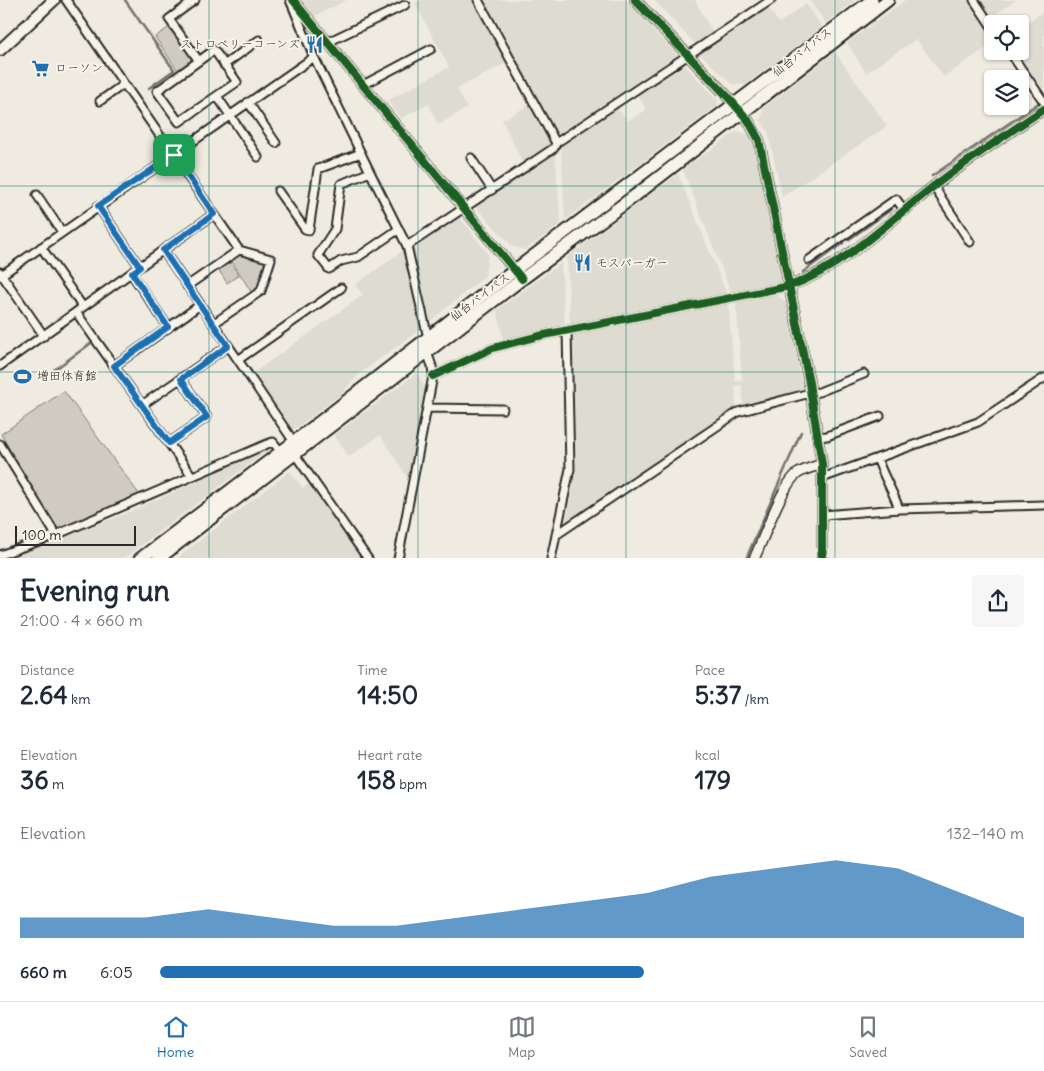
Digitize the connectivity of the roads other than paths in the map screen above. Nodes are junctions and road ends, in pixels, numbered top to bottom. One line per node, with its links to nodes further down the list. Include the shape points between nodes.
1 (54, 0): 16 (main road)
2 (66, 0): 22 (street)
3 (195, 0): 20 (street, via 169,18)
4 (292, 0): 14 (street); 18 (street)
5 (478, 0): 32 (street)
6 (635, 0): 17 (street)
7 (770, 0): 17 (street)
8 (872, 0): 28 (highway, 仙台バイパス)
9 (888, 0): 28 (highway, 仙台バイパス)
10 (974, 0): 12 (street)
11 (405, 4): 14 (street)
12 (984, 15)
13 (259, 40): 21 (street)
14 (328, 42): 23 (street)
15 (430, 48): 23 (street)
16 (0, 50)
17 (688, 55): 28 (street); 32 (street)
18 (314, 57): 27 (street); 33 (street)
19 (1015, 60): 25 (street)
20 (199, 61): 21 (street, via 214,50); 24 (street, via 157,91 179,122)
21 (224, 65): 24 (street, via 237,82)
22 (124, 84): 26 (street); 34 (street)
23 (363, 85): 43 (street)
24 (217, 96): 30 (street)
25 (1043, 100)
26 (100, 101)
27 (248, 102): 30 (street); 31 (street)
28 (738, 109): 55 (highway, 仙台バイパス); 58 (highway, 仙台バイパス, via 636,195); 60 (street, via 759,140)
29 (1044, 110): 38 (street)
30 (230, 115): 34 (street); 35 (street)
31 (276, 143)
32 (556, 143): 39 (street, via 554,148)
33 (361, 153): 37 (street); 40 (street, via 318,169 309,230 305,229)
34 (174, 155): 42 (street); 45 (street)
35 (258, 157)
36 (471, 158): 39 (street)
37 (370, 172): 46 (street); 46 (street, via 341,184 334,229 318,256 329,269 341,261 358,257)
38 (934, 187): 44 (street); 48 (street)
39 (492, 190): 43 (street)
40 (278, 191)
41 (37, 195): 47 (street)
42 (98, 206): 47 (street); 54 (street)
43 (464, 208): 49 (street); 55 (street)
44 (905, 211): 53 (street, via 896,199); 60 (street, via 824,272)
45 (214, 214): 51 (street); 52 (street)
46 (399, 229): 49 (street)
47 (62, 232): 50 (street)
48 (970, 242)
49 (407, 246): 69 (street)
50 (41, 247): 57 (street); 63 (street)
51 (163, 250): 54 (street); 59 (street)
52 (239, 250): 59 (street); 65 (street, via 271,259 260,291)
53 (809, 260)
54 (140, 267): 56 (street)
55 (515, 270): 58 (street); 69 (highway, 仙台バイパス)
56 (132, 273): 63 (street); 66 (street)
57 (1, 274): 68 (street)
58 (522, 279): 71 (highway, 仙台バイパス)
59 (187, 286): 62 (street)
60 (790, 286): 67 (street); 79 (street)
61 (341, 288): 72 (street)
62 (200, 305): 65 (street); 66 (street)
63 (83, 307): 64 (street)
64 (76, 312): 68 (street); 74 (street)
65 (213, 324): 70 (street)
66 (168, 327): 74 (street)
67 (567, 331): 76 (street, via 493,348); 97 (street, via 570,469)
68 (44, 336): 73 (street)
69 (428, 338): 87 (highway, 仙台バイパス)
70 (228, 346): 72 (street); 78 (street)
71 (427, 352): 76 (street); 87 (highway, 仙台バイパス)
72 (238, 360): 87 (street)
73 (0, 366)
74 (114, 366): 80 (street)
75 (864, 374): 79 (street, via 819,392)
76 (433, 376): 81 (street)
77 (1044, 378): 89 (street, via 978,422)
78 (181, 379): 80 (street); 85 (street, via 207,417)
79 (810, 392): 84 (street); 97 (street, via 738,412)
80 (142, 406): 85 (street)
81 (427, 408): 82 (street); 102 (street)
82 (503, 409)
83 (880, 416): 84 (street)
84 (818, 437): 90 (street)
85 (169, 443): 91 (street)
86 (0, 444): 96 (street)
87 (294, 448): 88 (highway, 仙台バイパス); 100 (highway, 仙台バイパス); 101 (street)
88 (281, 452): 91 (street, via 273,442); 99 (highway, 仙台バイパス)
89 (877, 458): 92 (street); 94 (street)
90 (822, 464): 92 (street); 104 (street, via 805,469 791,480)
91 (192, 476): 96 (street)
92 (822, 478): 95 (street)
93 (1044, 505): 94 (street)
94 (899, 509): 95 (street)
95 (823, 514): 105 (street)
96 (56, 535): 98 (street)
97 (556, 535): 103 (street)
98 (0, 555)
99 (140, 558)
100 (158, 558)
101 (368, 558)
102 (398, 558)
103 (552, 558)
104 (754, 558)
105 (822, 558)

